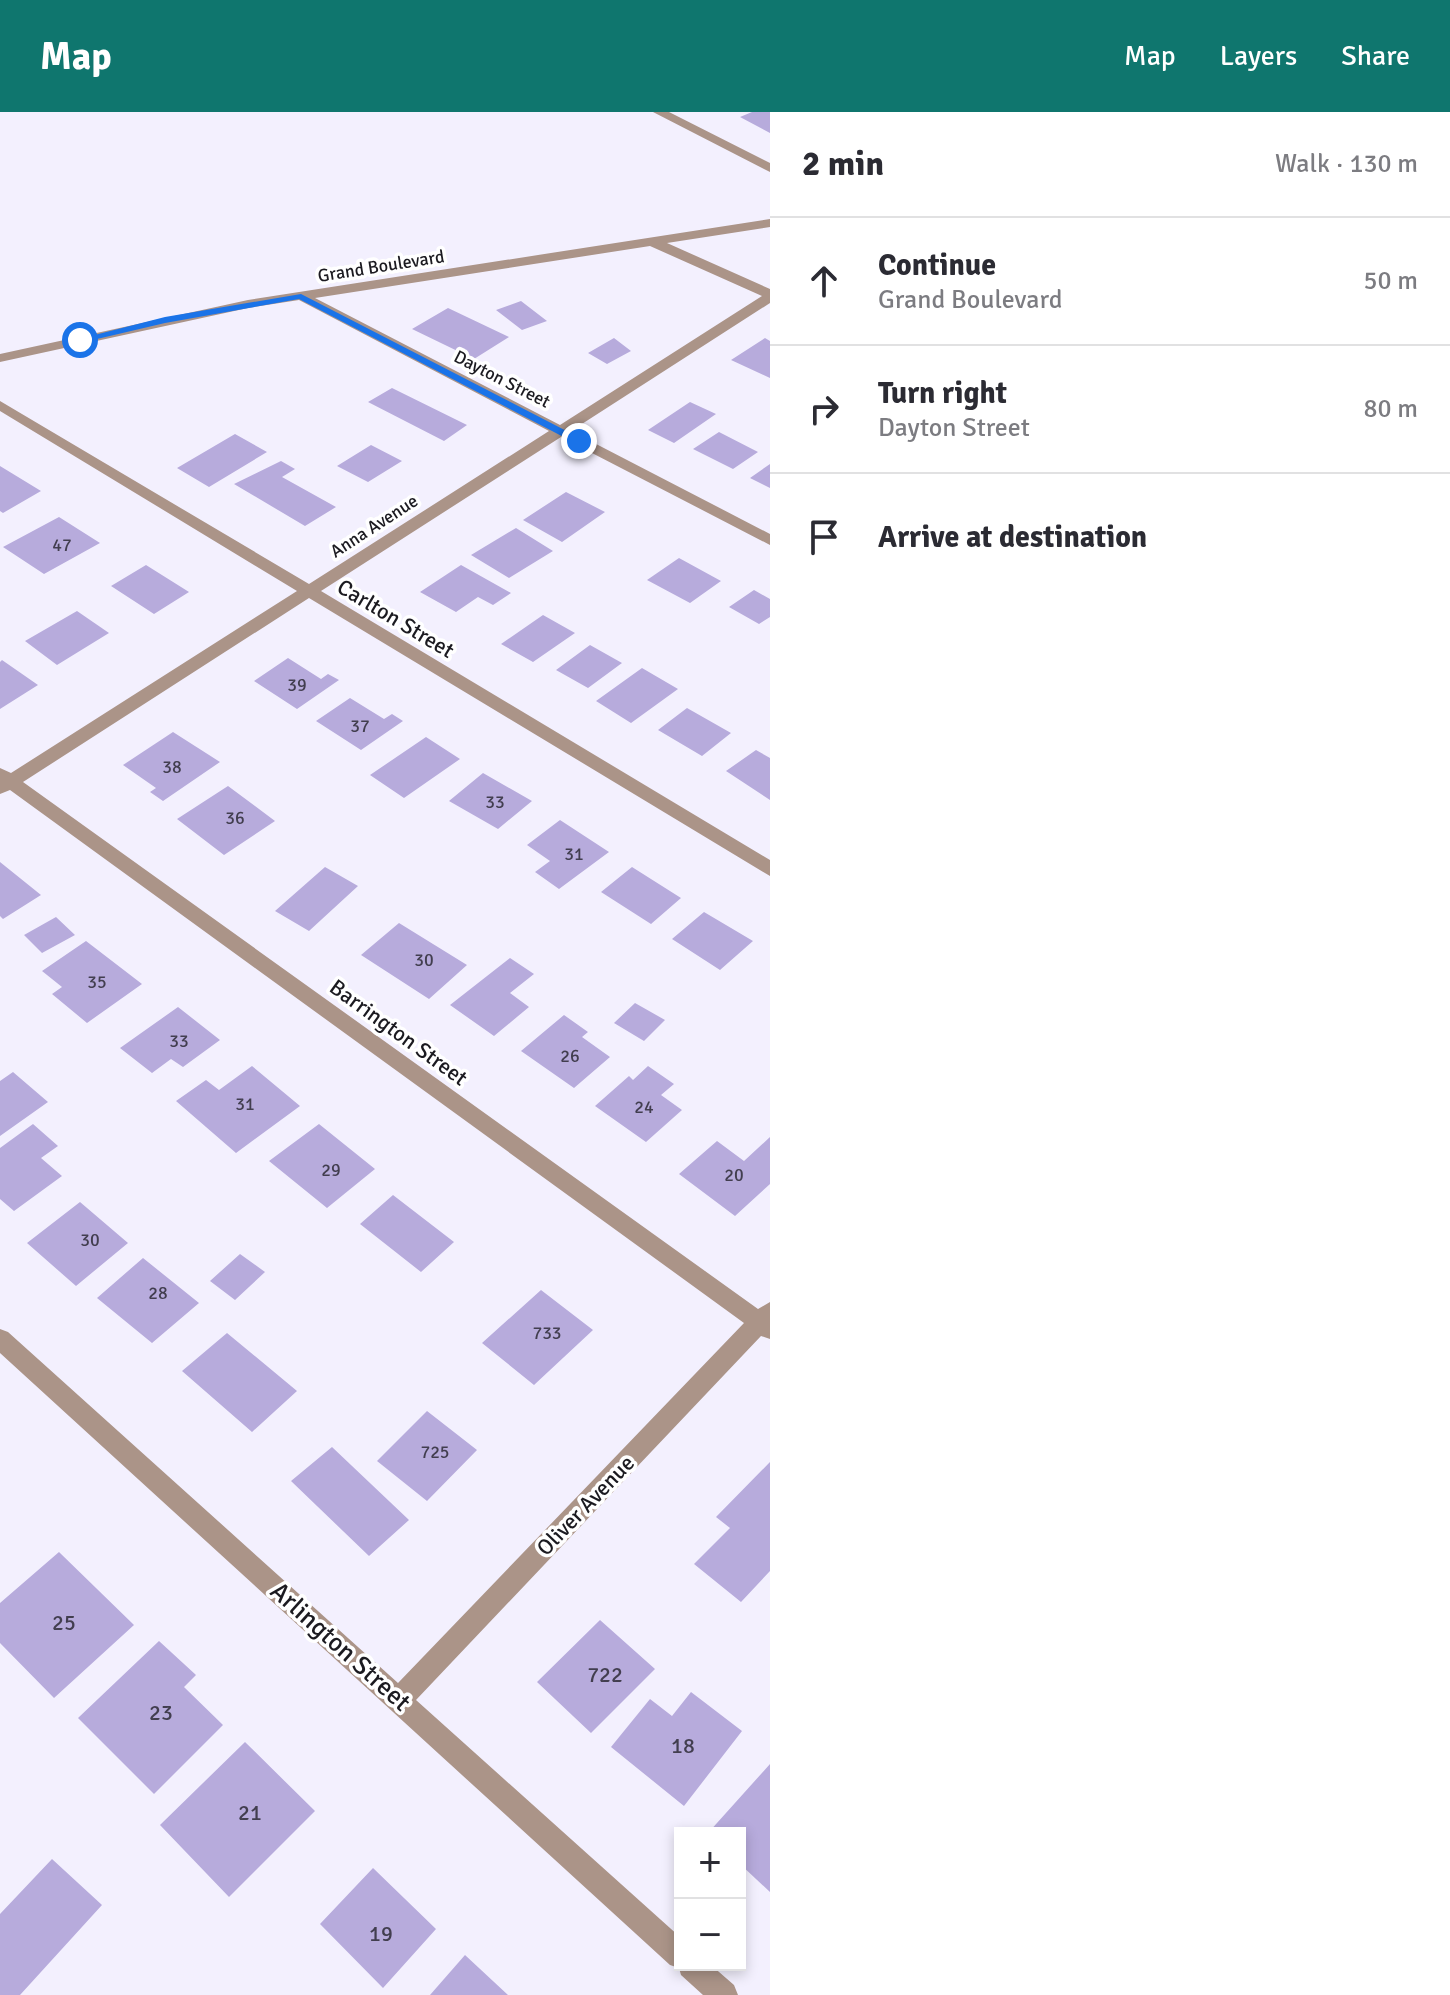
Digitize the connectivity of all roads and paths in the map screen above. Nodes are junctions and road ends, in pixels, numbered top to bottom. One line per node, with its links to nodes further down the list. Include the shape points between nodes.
1 (659, 112): 2 (street)
2 (770, 168)
3 (770, 223): 4 (street, Grand Boulevard)
4 (652, 241): 5 (street, Grand Boulevard); 6 (street, Anna Avenue)
5 (301, 296): 7 (street, Grand Boulevard); 9 (street, Dayton Street)
6 (770, 296): 9 (street, Anna Avenue)
7 (0, 358)
8 (0, 405): 11 (street, Carlton Street)
9 (560, 431): 10 (street, Dayton Street); 11 (street, Anna Avenue)
10 (770, 540)
11 (309, 591): 12 (street, Anna Avenue); 13 (street, Carlton Street)
12 (3, 781): 14 (street, Barrington Street)
13 (770, 869)
14 (766, 1321): 16 (street, Oliver Avenue)
15 (0, 1339): 16 (street, Arlington Street)
16 (400, 1699): 17 (street, Arlington Street)
17 (674, 1950)
18 (698, 1971): 19 (street)
19 (724, 1995)

